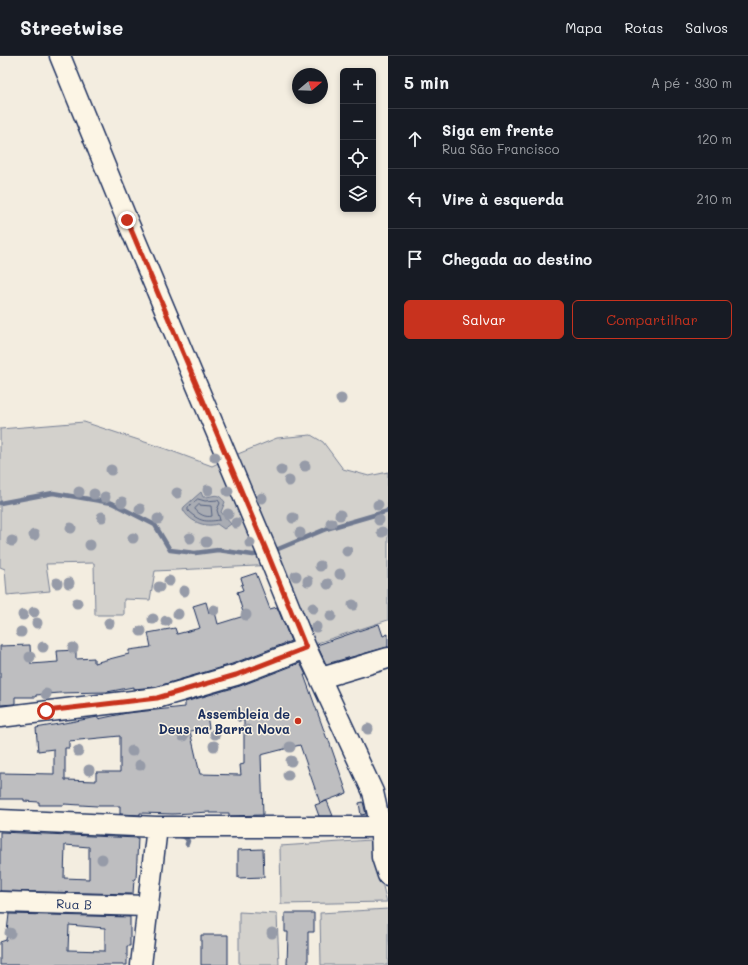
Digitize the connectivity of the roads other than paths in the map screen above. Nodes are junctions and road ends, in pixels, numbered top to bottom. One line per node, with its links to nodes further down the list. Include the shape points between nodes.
1 (60, 56): 2 (street)
2 (306, 648): 4 (street); 5 (street, via 236,675 157,698)
3 (388, 658): 4 (street)
4 (320, 678): 8 (street, via 373,792)
5 (0, 717)
6 (0, 820): 7 (street)
7 (157, 827): 8 (street); 11 (street)
8 (385, 828): 9 (street, via 382,857)
9 (388, 875)
10 (0, 902): 11 (street, Rua B)
11 (148, 906): 12 (street)
12 (141, 965)

